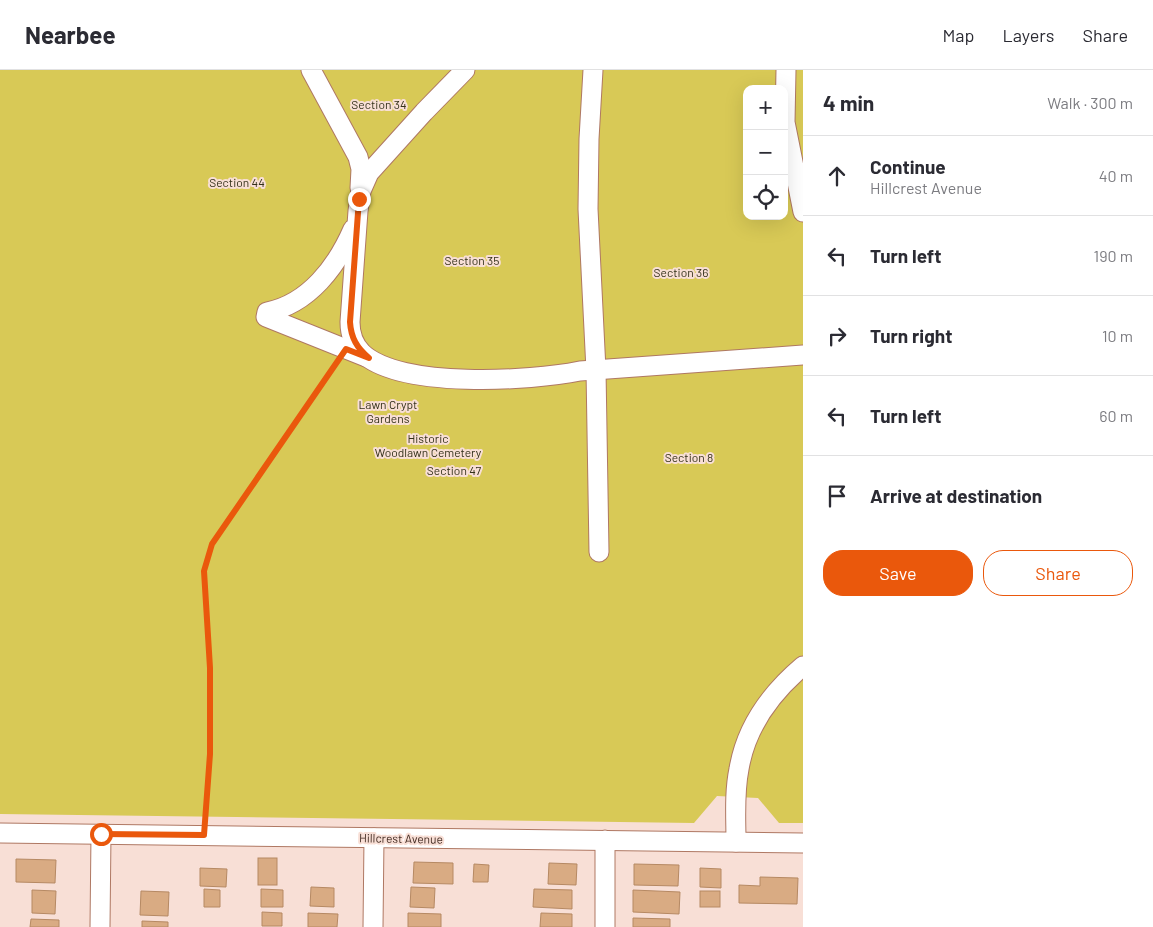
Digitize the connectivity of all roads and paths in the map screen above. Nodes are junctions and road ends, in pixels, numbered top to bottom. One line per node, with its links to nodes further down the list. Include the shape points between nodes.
1 (311, 70): 5 (street, via 358,156 361,169)
2 (465, 70): 5 (street, via 369,173)
3 (593, 70): 10 (street, via 588,209)
4 (786, 70): 6 (street, via 785,122)
5 (358, 205): 7 (street, via 346,245 325,276 302,297 279,310 267,312 266,317); 9 (street, via 350,332 356,345)
6 (803, 212)
7 (346, 349): 9 (street); 15 (path, via 212,544 204,571 210,668 210,754)
8 (803, 355): 10 (street)
9 (369, 358): 10 (street, via 397,369 449,378 556,376)
10 (596, 370): 11 (street)
11 (599, 552)
12 (803, 666): 18 (street, via 769,700 747,740 737,782)
13 (0, 832): 14 (street, Hillcrest Avenue)
14 (101, 834): 15 (street, Hillcrest Avenue); 20 (street)
15 (204, 835): 16 (street, Hillcrest Avenue)
16 (374, 838): 17 (street, Hillcrest Avenue); 21 (street)
17 (605, 840): 18 (street, Hillcrest Avenue); 22 (street)
18 (736, 842): 19 (street, Hillcrest Avenue)
19 (803, 843)
20 (100, 927)
21 (373, 927)
22 (604, 927)

